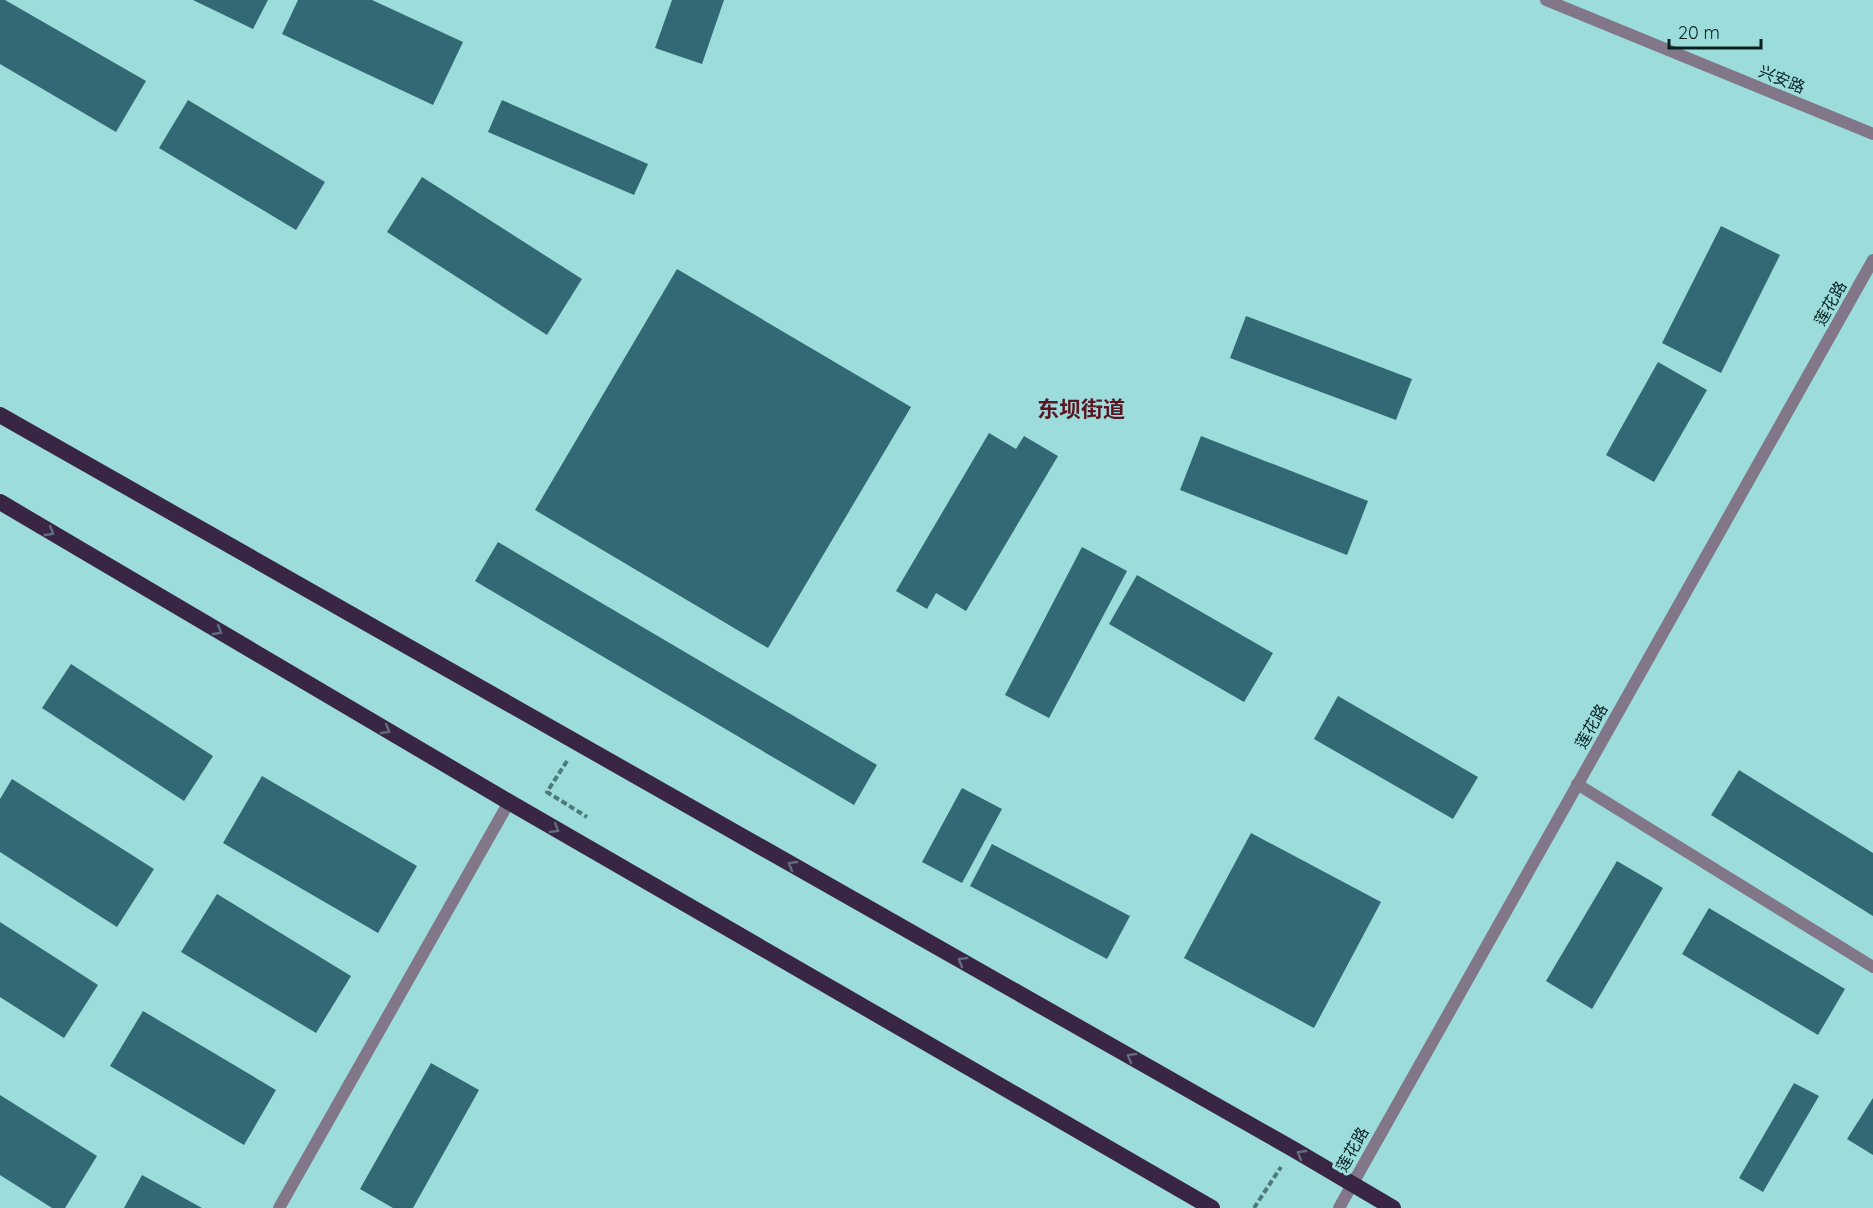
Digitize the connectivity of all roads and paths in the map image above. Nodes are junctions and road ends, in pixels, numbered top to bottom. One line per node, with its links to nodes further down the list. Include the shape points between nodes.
1 (1546, 0): 2 (street, 兴安路)
2 (1873, 134)
3 (1873, 260): 7 (street, 莲花路)
4 (0, 415): 6 (highway)
5 (0, 502): 8 (highway, one-way to 8)
6 (579, 744): 9 (path, via 548,792 588,817); 11 (highway, one-way to 6)
7 (1577, 784): 10 (street); 12 (street, 莲花路)
8 (508, 802): 9 (highway, one-way to 9); 13 (street)
9 (574, 840): 14 (highway)
10 (1873, 967)
11 (1293, 1149): 12 (highway, one-way to 11); 15 (path)
12 (1352, 1183): 16 (street, 莲花路); 17 (highway)
13 (279, 1208)
14 (1212, 1208)
15 (1254, 1208)
16 (1339, 1208)
17 (1393, 1208)

